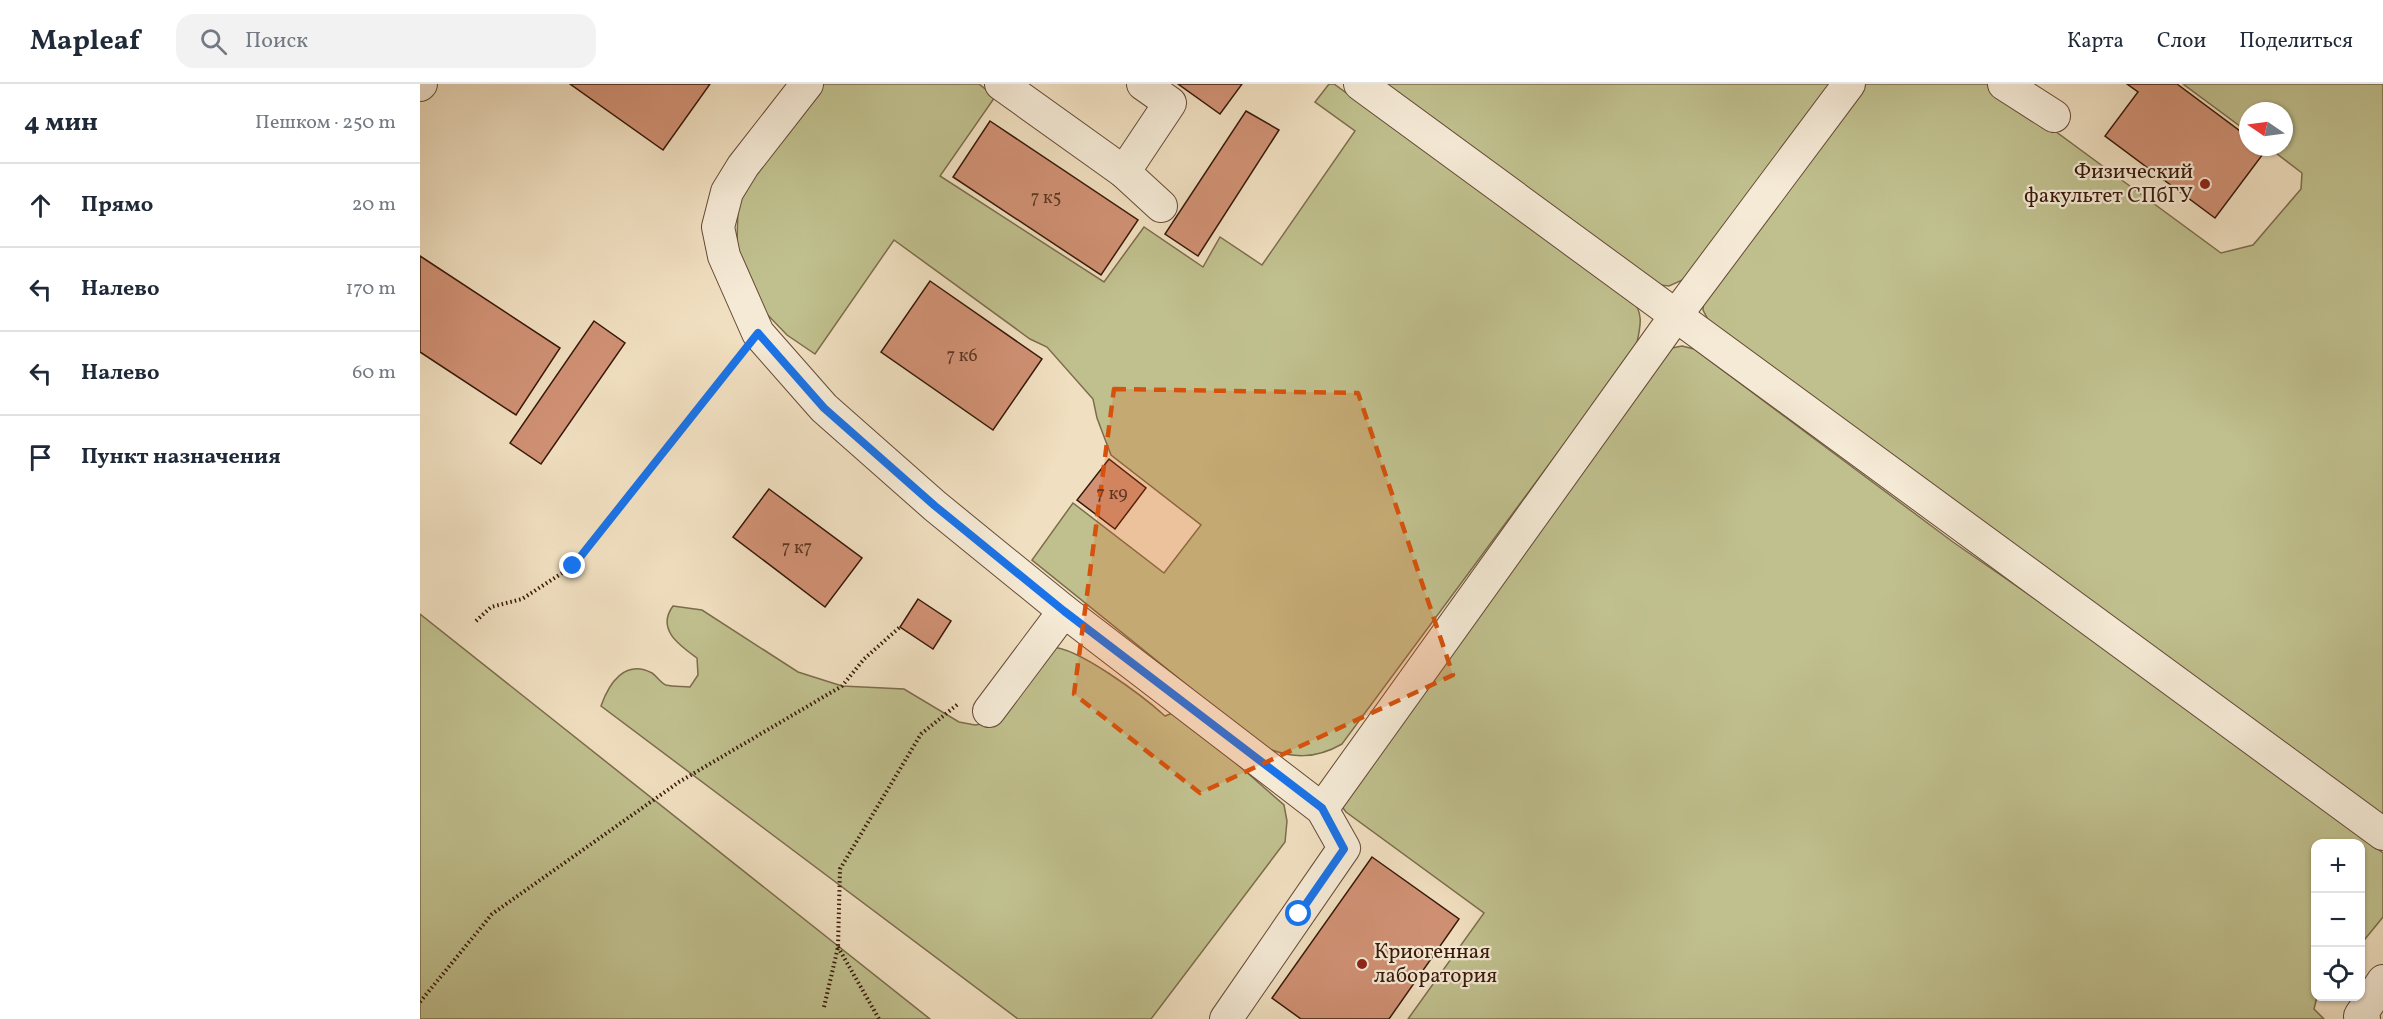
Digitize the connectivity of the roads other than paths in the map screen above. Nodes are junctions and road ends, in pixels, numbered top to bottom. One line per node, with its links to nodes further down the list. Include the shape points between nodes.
1 (807, 84): 11 (lane, via 743,166 727,192 718,227 724,256 758,333 824,408 935,506)
2 (1143, 84): 8 (lane, via 1170,103)
3 (1360, 84): 10 (lane)
4 (1849, 84): 10 (lane)
5 (2004, 84): 7 (lane)
6 (1015, 88): 8 (lane)
7 (2054, 116)
8 (1124, 172): 9 (lane)
9 (1161, 206)
10 (1677, 314): 13 (lane); 14 (lane)
11 (1064, 611): 12 (lane); 13 (lane)
12 (975, 706)
13 (1322, 808): 16 (lane, via 1344,849)
14 (2383, 834)
15 (2383, 981): 17 (lane, via 2360,1016)
16 (1226, 1019)
17 (2364, 1019)

